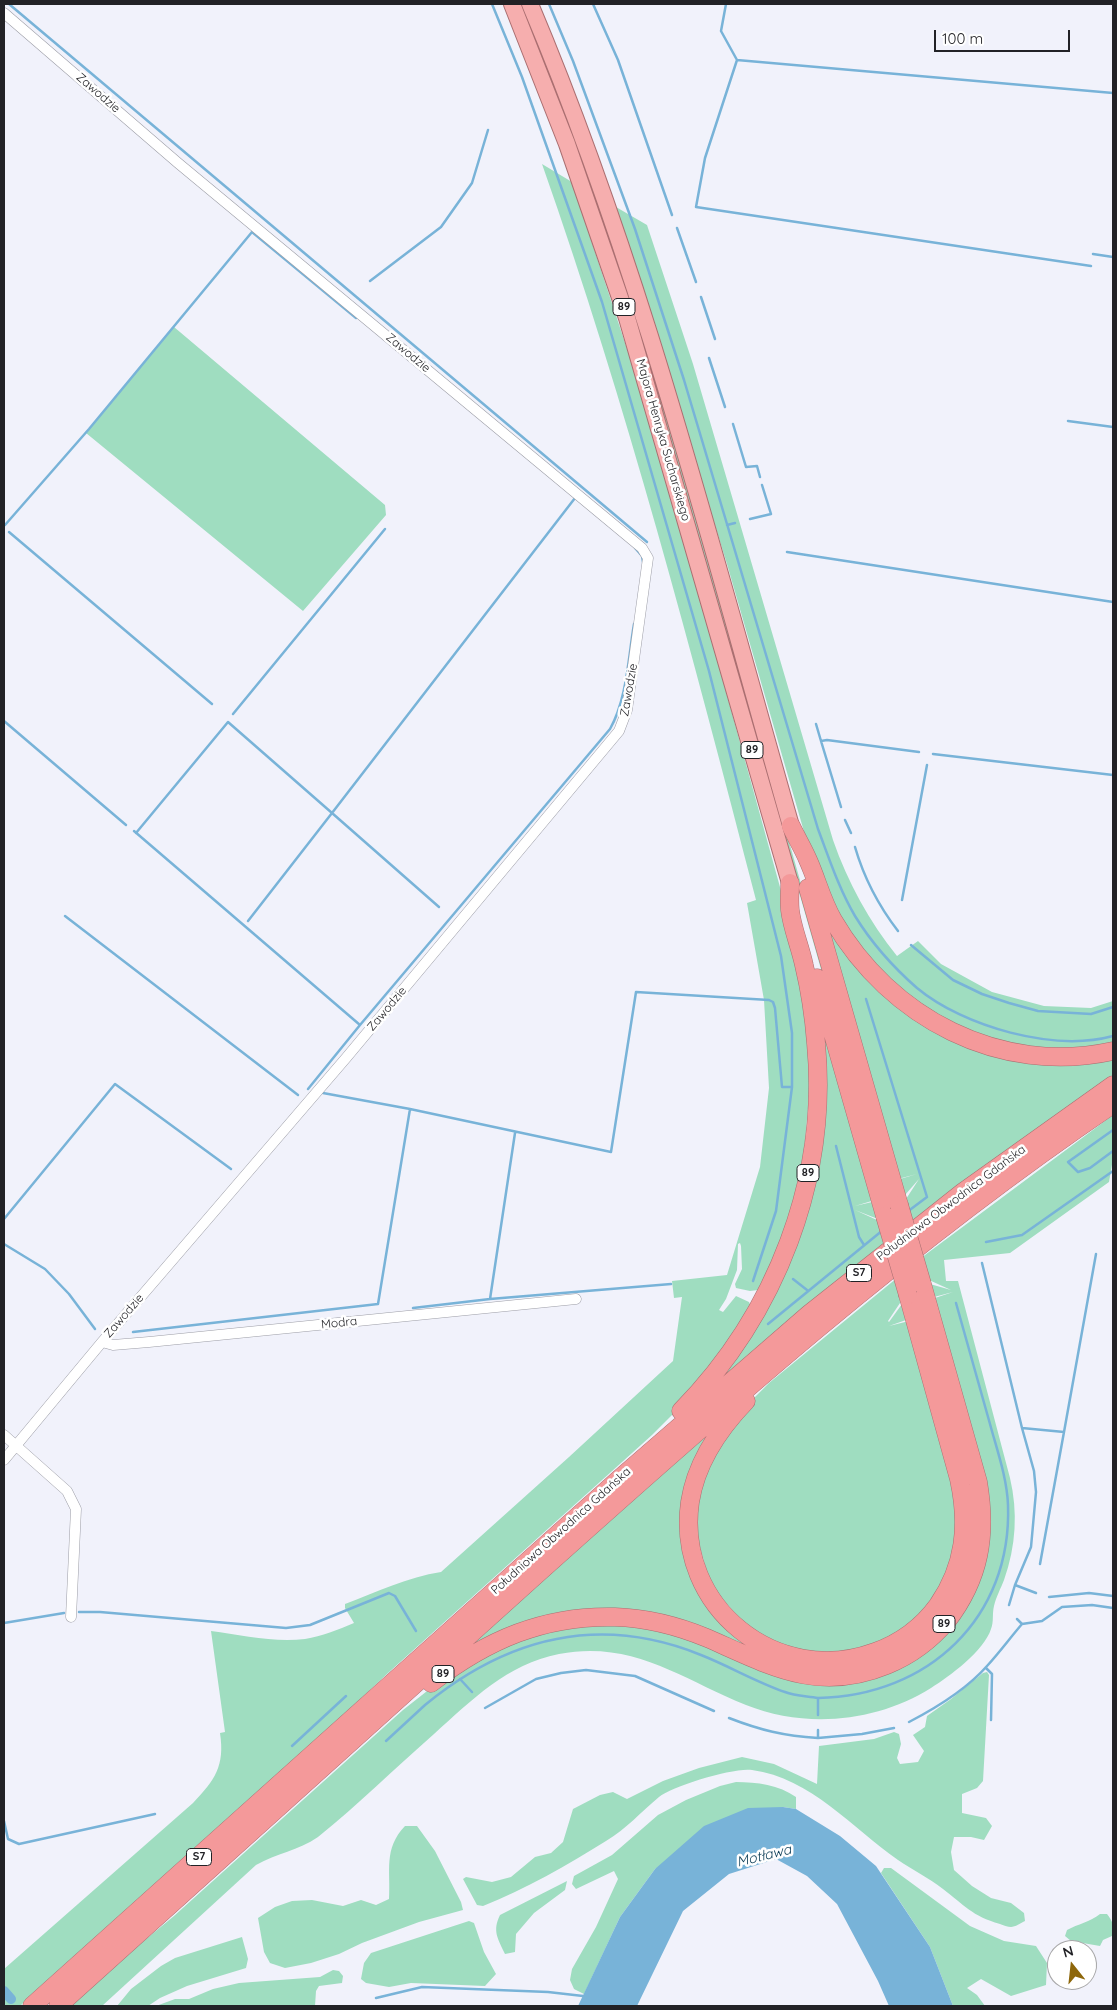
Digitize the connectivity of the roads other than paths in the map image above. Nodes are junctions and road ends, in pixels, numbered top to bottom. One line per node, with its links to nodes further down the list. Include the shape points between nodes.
1 (512, 4): 5 (highway, Majora Henryka Sucharskiego / 89, via 570,152 627,318)
2 (530, 4): 4 (highway, Majora Henryka Sucharskiego / 89, via 592,165 648,330)
3 (4, 13): 12 (street, Zawodzie, via 178,163 642,548 648,558 627,710 619,731 346,1058)
4 (791, 826): 6 (highway, 89, via 824,902 845,939 880,981 910,1007 957,1034 1018,1053 1058,1056); 9 (highway, 89)
5 (790, 883): 9 (highway, 89); 17 (highway, 89, via 790,911 812,1004 818,1079 810,1169 799,1214 776,1276 732,1351 695,1396 638,1453)
6 (1113, 1051)
7 (1113, 1085): 17 (highway, Południowa Obwodnica Gdańska / S7, via 887,1250)
8 (1113, 1104): 13 (highway, Południowa Obwodnica Gdańska / S7, via 918,1246)
9 (892, 1210): 10 (highway, 89, bridge)
10 (915, 1290): 13 (highway, 89, via 964,1501 964,1545 948,1590 921,1625 885,1648 847,1660 794,1657 777,1652 748,1636 715,1604 702,1584 696,1565 689,1518 701,1465 719,1432); 19 (highway, 89, via 969,1448 983,1514 977,1562 965,1594 944,1623 923,1644 876,1670 825,1677 774,1668 662,1623 617,1617 567,1619 526,1629 489,1645 442,1675 400,1708)
11 (576, 1299): 12 (street, Modra, via 113,1346)
12 (102, 1342): 15 (street, Zawodzie)
13 (777, 1362): 19 (highway, Południowa Obwodnica Gdańska / S7)
14 (4, 1435): 15 (street)
15 (16, 1445): 16 (street); 18 (street, via 67,1491 76,1509)
16 (4, 1460)
17 (619, 1479): 20 (highway, Południowa Obwodnica Gdańska / S7)
18 (71, 1617)
19 (374, 1721): 21 (highway, Południowa Obwodnica Gdańska / S7)
20 (32, 2006)
21 (58, 2006)

